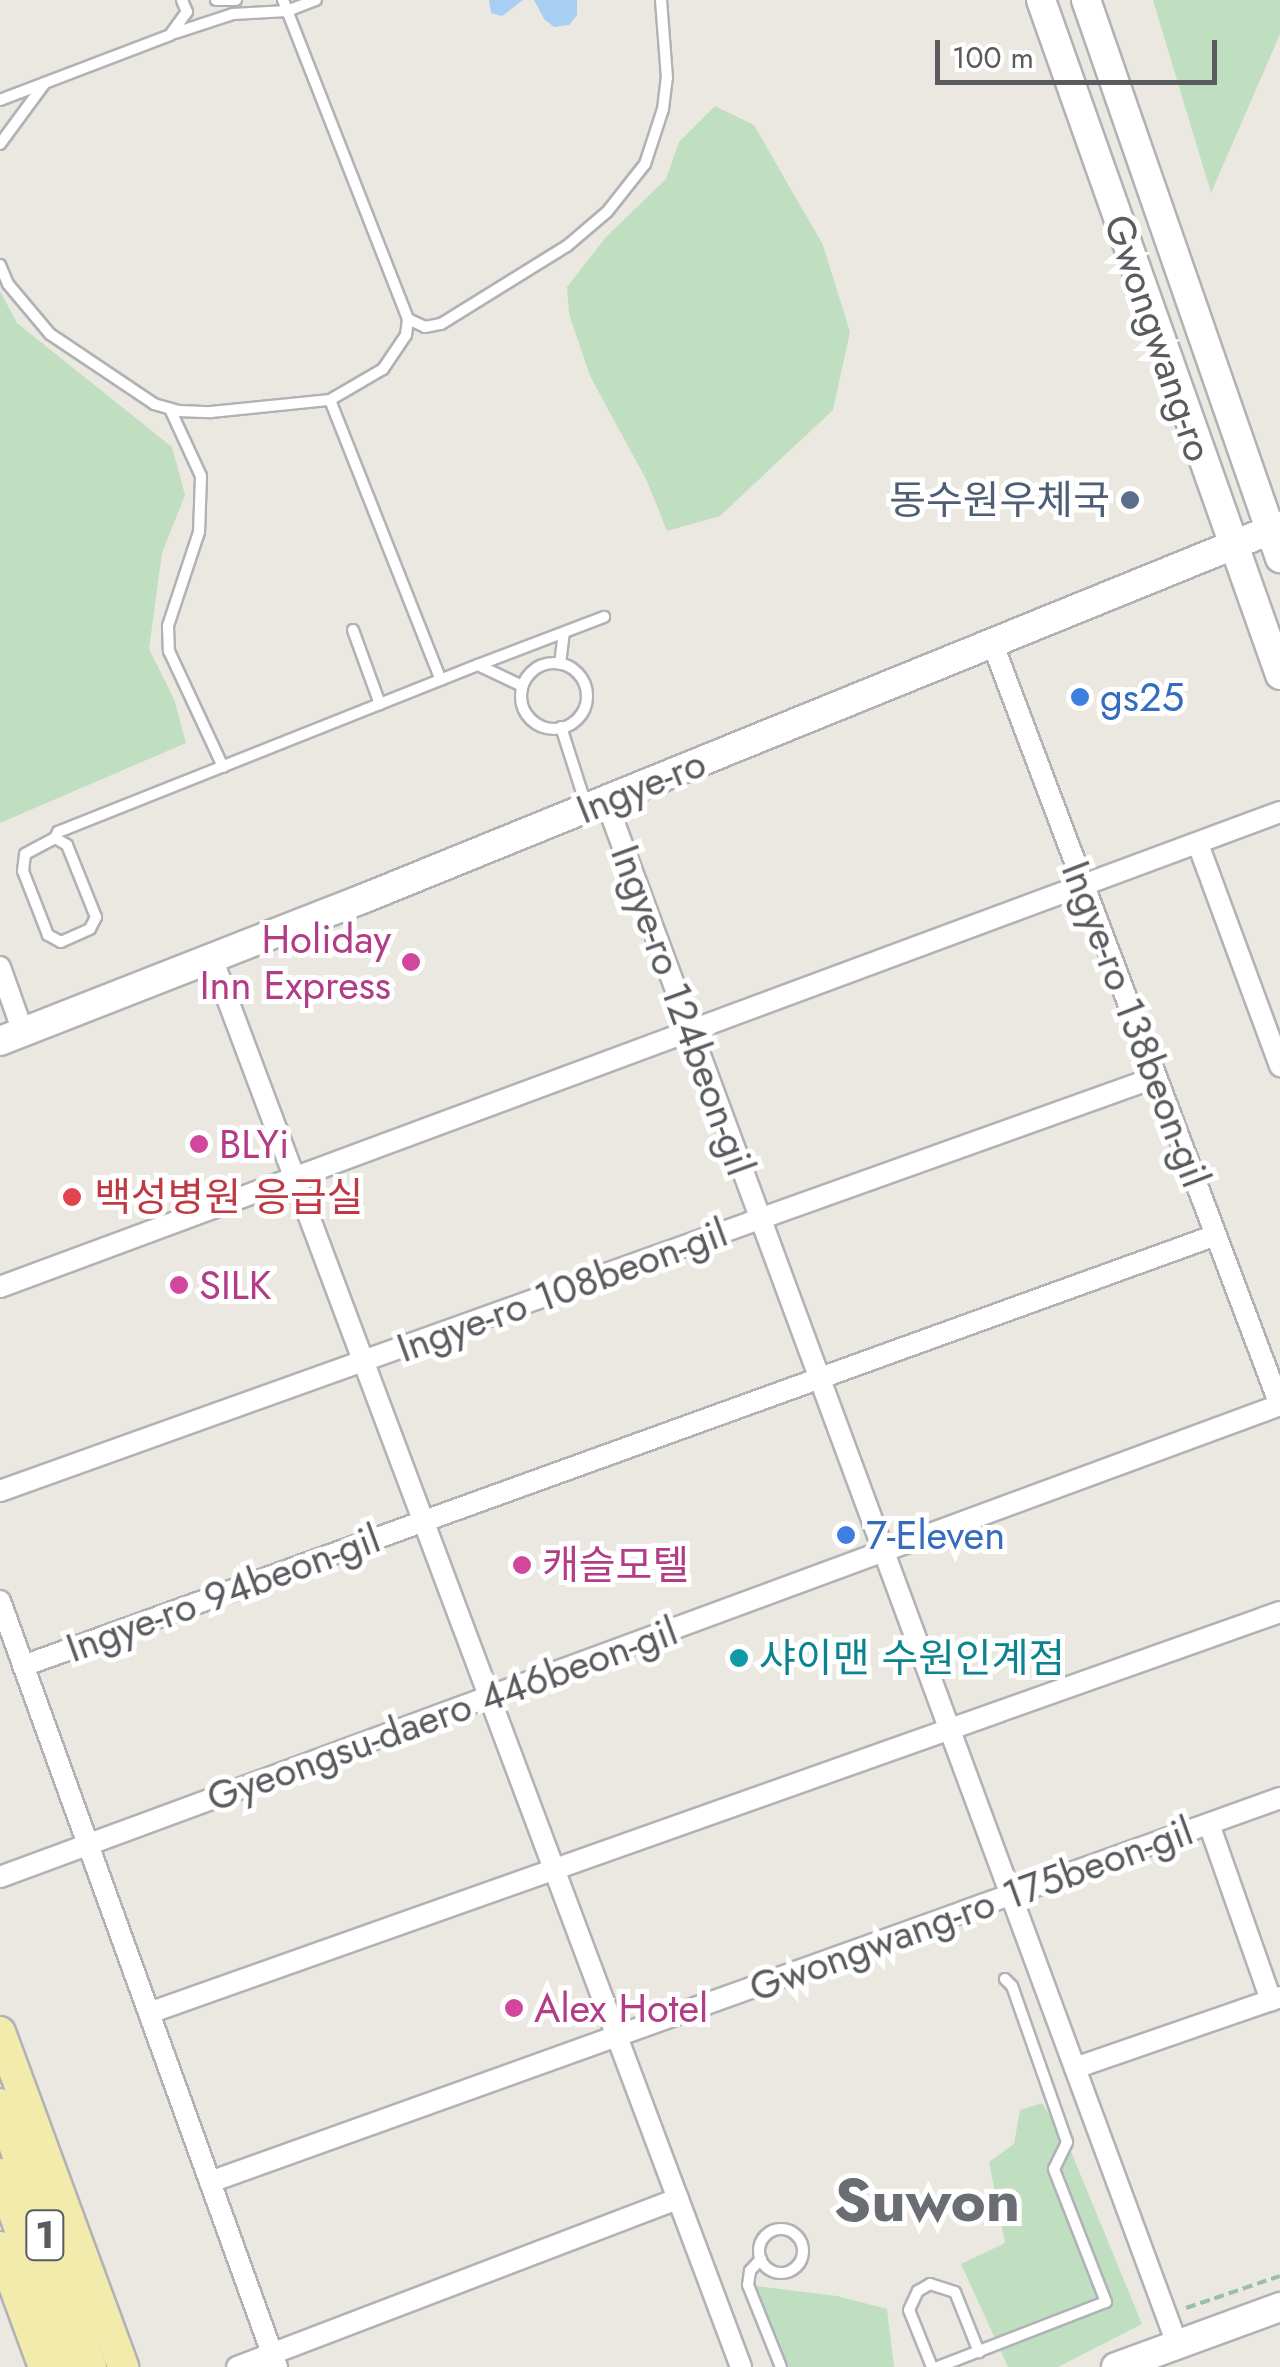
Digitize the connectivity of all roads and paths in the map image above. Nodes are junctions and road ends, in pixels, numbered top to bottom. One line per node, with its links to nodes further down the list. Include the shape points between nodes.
1 (182, 0): 9 (lane, via 187,12)
2 (216, 0): 3 (lane)
3 (236, 0)
4 (316, 0): 8 (lane)
5 (660, 0): 14 (lane, via 667,49 663,109 644,164 607,212 568,246 441,324)
6 (1041, 0): 18 (street, Gwongwang-ro)
7 (1086, 0): 17 (street)
8 (285, 6): 9 (lane); 14 (lane)
9 (170, 35): 10 (lane)
10 (46, 82): 11 (lane); 12 (lane)
11 (0, 100)
12 (0, 144)
13 (0, 265): 16 (lane, via 50,334)
14 (408, 320): 15 (lane, via 406,335 383,369)
15 (330, 400): 16 (lane, via 211,412); 27 (lane)
16 (170, 408): 31 (lane, via 200,476 199,532 168,626 170,651)
17 (1275, 528): 18 (street, Ingye-ro); 19 (street)
18 (1232, 546): 23 (street, Ingye-ro); 26 (street, Gwongwang-ro)
19 (1280, 558)
20 (604, 617): 22 (lane)
21 (353, 630): 29 (lane)
22 (564, 632): 24 (lane); 25 (lane)
23 (992, 642): 32 (street, Ingye-ro); 36 (street, Ingye-ro 138beon-gil)
24 (560, 664): 28 (lane, via 536,668); 30 (lane, via 577,672 587,692 582,712)
25 (478, 665): 27 (lane); 28 (lane)
26 (1280, 675)
27 (441, 680): 29 (lane)
28 (522, 686): 30 (lane, via 528,716 546,728)
29 (380, 704): 31 (lane)
30 (561, 727): 32 (lane)
31 (223, 766): 34 (lane)
32 (597, 805): 37 (street, Ingye-ro); 39 (street, Ingye-ro 124beon-gil)
33 (1280, 812): 35 (street)
34 (55, 838): 34 (lane, via 25,854 23,872 48,935 62,942 90,930 96,917 66,845)
35 (1198, 844): 36 (street); 41 (street)
36 (1084, 886): 39 (street); 42 (street, Ingye-ro 138beon-gil)
37 (212, 958): 40 (street, Ingye-ro); 43 (street, Ingye-ro 108beon-gil)
38 (0, 966): 40 (street)
39 (692, 1031): 43 (street); 44 (street, Ingye-ro 124beon-gil)
40 (12, 1037)
41 (1280, 1066)
42 (1156, 1076): 44 (street, Ingye-ro 124beon-gil); 45 (street, Ingye-ro 138beon-gil)
43 (294, 1178): 46 (street); 47 (street, Ingye-ro 108beon-gil)
44 (760, 1218): 47 (street, Ingye-ro 108beon-gil); 48 (street, Ingye-ro 124beon-gil)
45 (1216, 1235): 48 (street); 49 (street, Ingye-ro 138beon-gil)
46 (0, 1287)
47 (363, 1361): 50 (street); 51 (street, Ingye-ro 108beon-gil)
48 (820, 1378): 51 (street); 52 (street, Ingye-ro 124beon-gil)
49 (1280, 1405): 52 (street, Gyeongsu-daero 446beon-gil)
50 (0, 1491)
51 (424, 1521): 55 (street, Ingye-ro 94beon-gil); 56 (street, Ingye-ro 108beon-gil)
52 (884, 1551): 56 (street, Gyeongsu-daero 446beon-gil); 57 (street, Ingye-ro 124beon-gil)
53 (0, 1601): 55 (street, Ingye-ro 94beon-gil)
54 (1280, 1612): 57 (street)
55 (23, 1666): 60 (street, Ingye-ro 94beon-gil)
56 (489, 1696): 60 (street, Gyeongsu-daero 446beon-gil); 61 (street, Ingye-ro 108beon-gil)
57 (950, 1730): 61 (street); 63 (street, Ingye-ro 124beon-gil)
58 (1280, 1798): 59 (street, Gwongwang-ro 175beon-gil)
59 (1208, 1824): 63 (street, Gwongwang-ro 175beon-gil); 65 (street)
60 (88, 1844): 62 (street, Gyeongsu-daero 446beon-gil); 66 (street, Ingye-ro 94beon-gil)
61 (554, 1870): 66 (street); 68 (street, Ingye-ro 108beon-gil)
62 (0, 1877)
63 (1011, 1894): 68 (street, Gwongwang-ro 175beon-gil); 69 (street, Ingye-ro 124beon-gil)
64 (1005, 1979): 80 (lane, via 1067,2142 1054,2169 1106,2302)
65 (1275, 1999): 69 (street)
66 (149, 2013): 72 (street, Ingye-ro 94beon-gil)
67 (0, 2032): 85 (main road)
68 (616, 2036): 72 (street, Gwongwang-ro 175beon-gil); 73 (street, Ingye-ro 108beon-gil)
69 (1075, 2068): 79 (street, Ingye-ro 124beon-gil)
70 (0, 2104): 84 (main road, 1)
71 (0, 2174): 83 (main road, 1)
72 (210, 2182): 81 (street, Ingye-ro 94beon-gil)
73 (678, 2198): 81 (street); 87 (street, Ingye-ro 108beon-gil)
74 (0, 2248): 82 (main road)
75 (761, 2258): 75 (lane, via 761,2242 770,2232 791,2231 801,2240 803,2255 789,2272 774,2272); 88 (lane, via 748,2285)
76 (1280, 2276): 77 (path, via 1188,2311)
77 (1180, 2294)
78 (1280, 2307): 79 (street)
79 (1178, 2344): 91 (street)
80 (974, 2353): 89 (lane); 89 (lane, via 954,2292 930,2284 909,2310); 90 (lane)
81 (274, 2360): 86 (street)
82 (44, 2367)
83 (69, 2367)
84 (91, 2367)
85 (123, 2367)
86 (237, 2367)
87 (741, 2367)
88 (781, 2367)
89 (935, 2367)
90 (975, 2367)
91 (1116, 2367)

